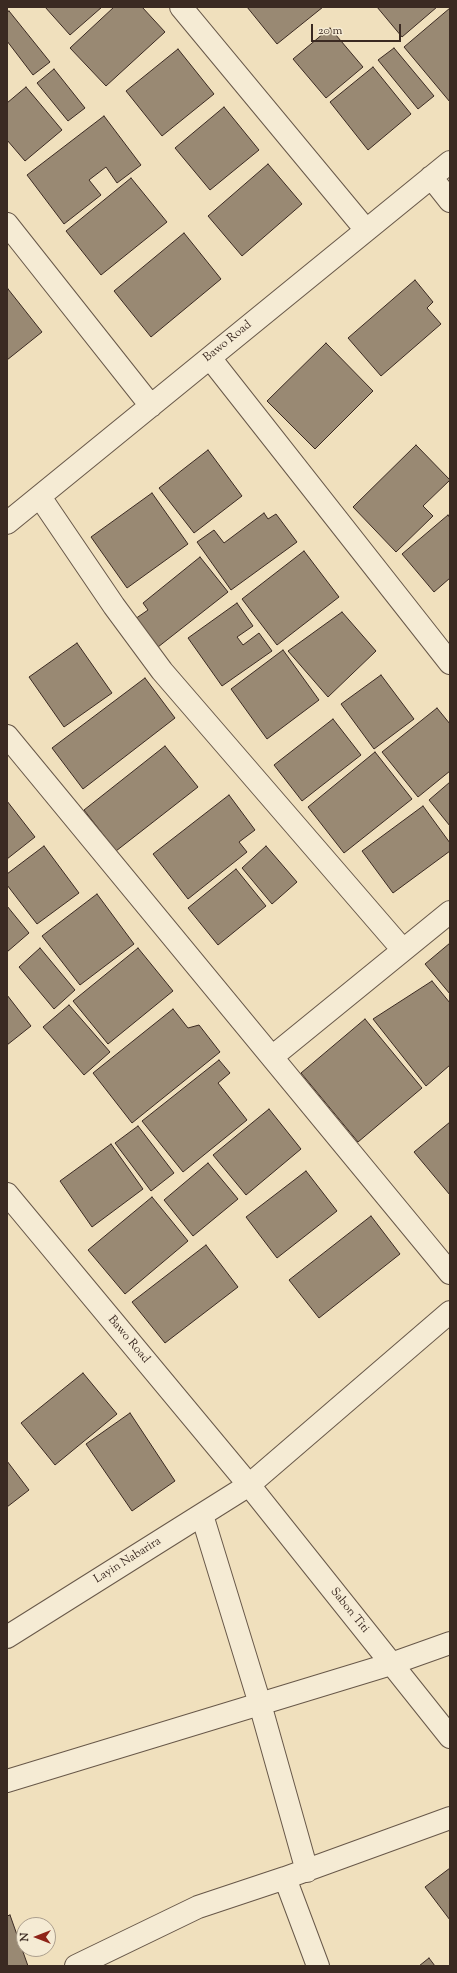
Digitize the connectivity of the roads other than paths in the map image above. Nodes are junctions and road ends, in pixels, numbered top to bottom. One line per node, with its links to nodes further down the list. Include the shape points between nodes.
1 (181, 7): 6 (street)
2 (450, 162): 3 (street, Bawo Road)
3 (431, 177): 4 (street); 6 (street, Bawo Road)
4 (450, 201)
5 (7, 224): 8 (street)
6 (366, 230): 7 (street, Bawo Road)
7 (210, 358): 8 (street, Bawo Road); 11 (street)
8 (151, 406): 9 (street, Bawo Road)
9 (40, 497): 10 (street, Bawo Road); 14 (street, via 162,671)
10 (7, 524)
11 (450, 662)
12 (7, 736): 15 (street)
13 (450, 912): 14 (street)
14 (403, 950): 15 (street)
15 (272, 1057): 17 (street)
16 (7, 1194): 19 (street, Bawo Road)
17 (450, 1273)
18 (450, 1312): 19 (street, Layin Nabarira)
19 (249, 1485): 20 (street, Layin Nabarira); 23 (street, Sabon Titi)
20 (202, 1515): 21 (street, Layin Nabarira); 24 (street)
21 (7, 1637)
22 (450, 1643): 23 (street)
23 (391, 1664): 24 (street); 25 (street, Sabon Titi)
24 (260, 1704): 26 (street); 28 (street)
25 (450, 1737)
26 (7, 1781)
27 (450, 1818): 28 (street)
28 (307, 1871): 29 (street)
29 (285, 1878): 30 (street, via 198,1907); 31 (street)
30 (76, 1966)
31 (318, 1966)

